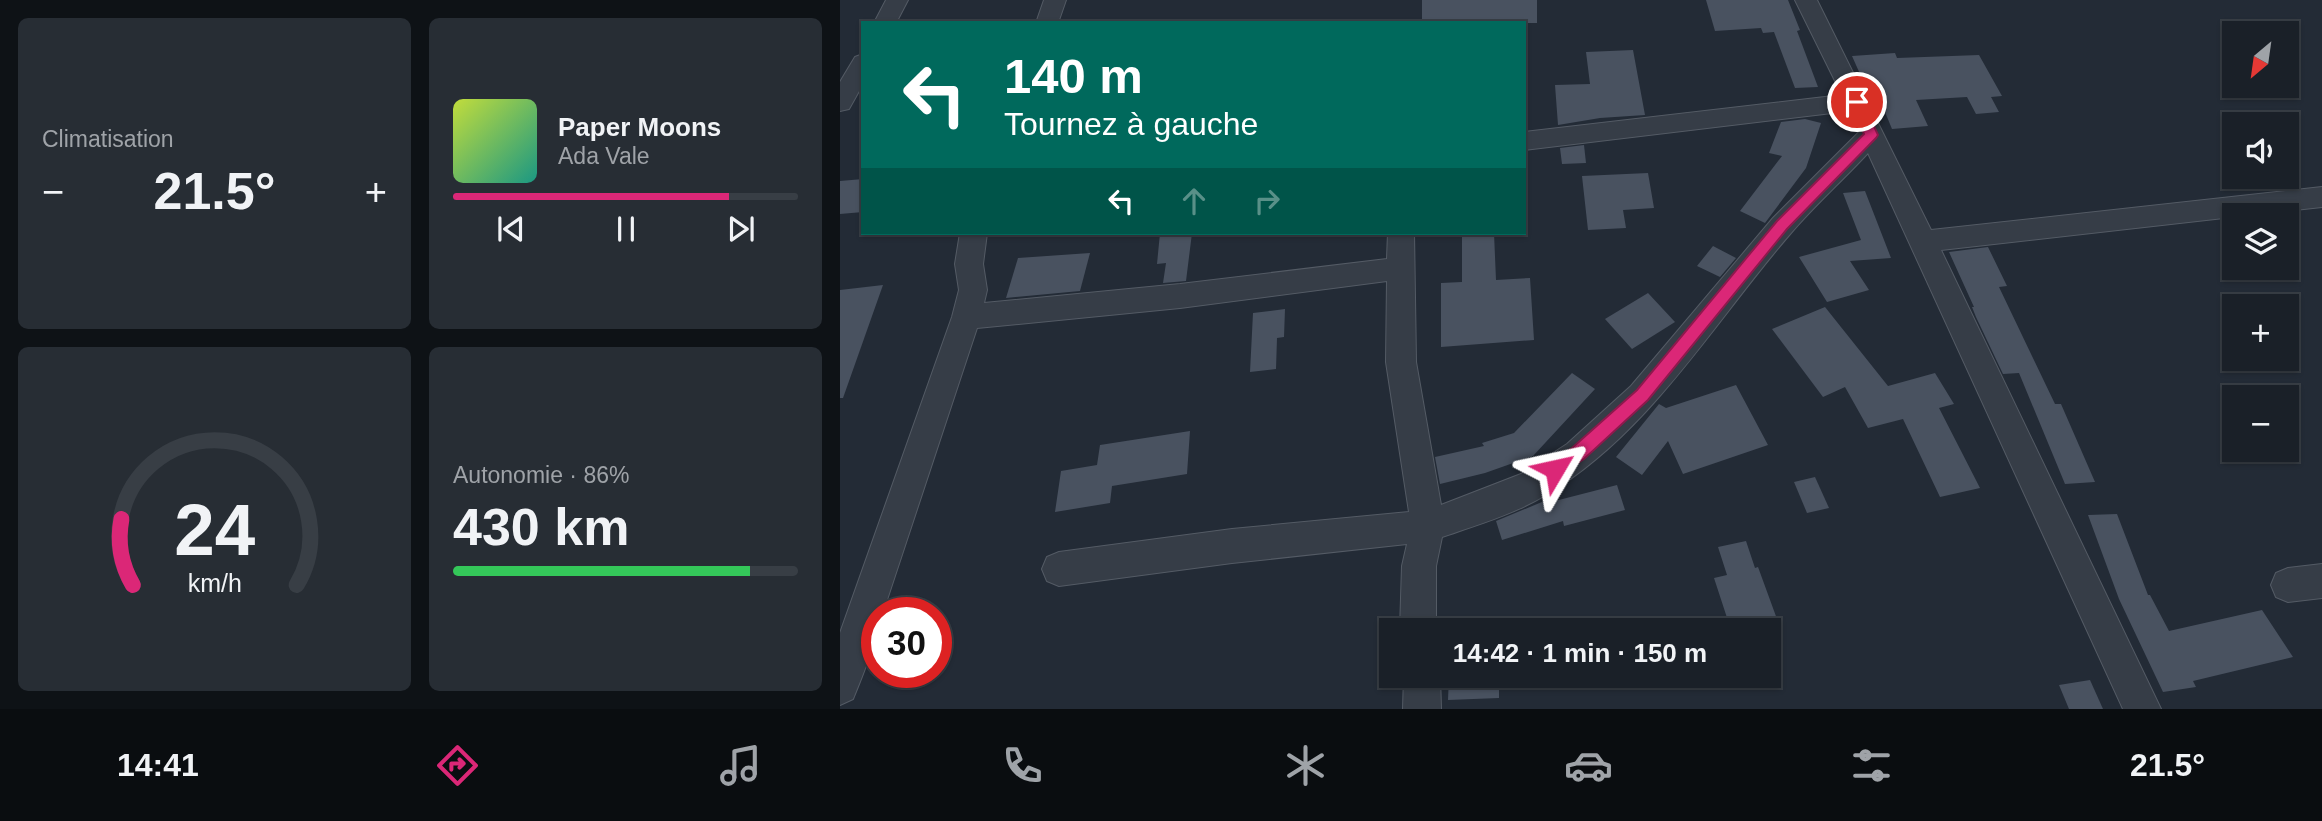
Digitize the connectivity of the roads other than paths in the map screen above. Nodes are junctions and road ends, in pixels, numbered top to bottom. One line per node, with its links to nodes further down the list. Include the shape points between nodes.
1 (897, 0): 4 (street)
2 (1055, 0): 5 (street)
3 (1806, 0): 7 (street)
4 (886, 21)
5 (1048, 21)
6 (861, 66): 8 (street)
7 (1857, 102): 9 (street); 10 (street)
8 (840, 103)
9 (1871, 135): 14 (street); 17 (street, via 1782,225 1642,395 1578,454 1533,485)
10 (1526, 141)
11 (2322, 197): 14 (street)
12 (973, 235): 16 (street, via 969,264 973,290)
13 (1401, 235): 15 (street)
14 (1922, 242): 25 (street)
15 (1402, 268): 16 (street); 17 (street, via 1401,362)
16 (966, 317): 22 (street)
17 (1428, 526): 18 (street, via 1232,545); 21 (street, via 1419,566)
18 (1059, 569)
19 (2322, 581): 20 (street)
20 (2288, 585)
21 (1418, 618)
22 (840, 686)
23 (1422, 688): 24 (street)
24 (1422, 709)
25 (2142, 709)

